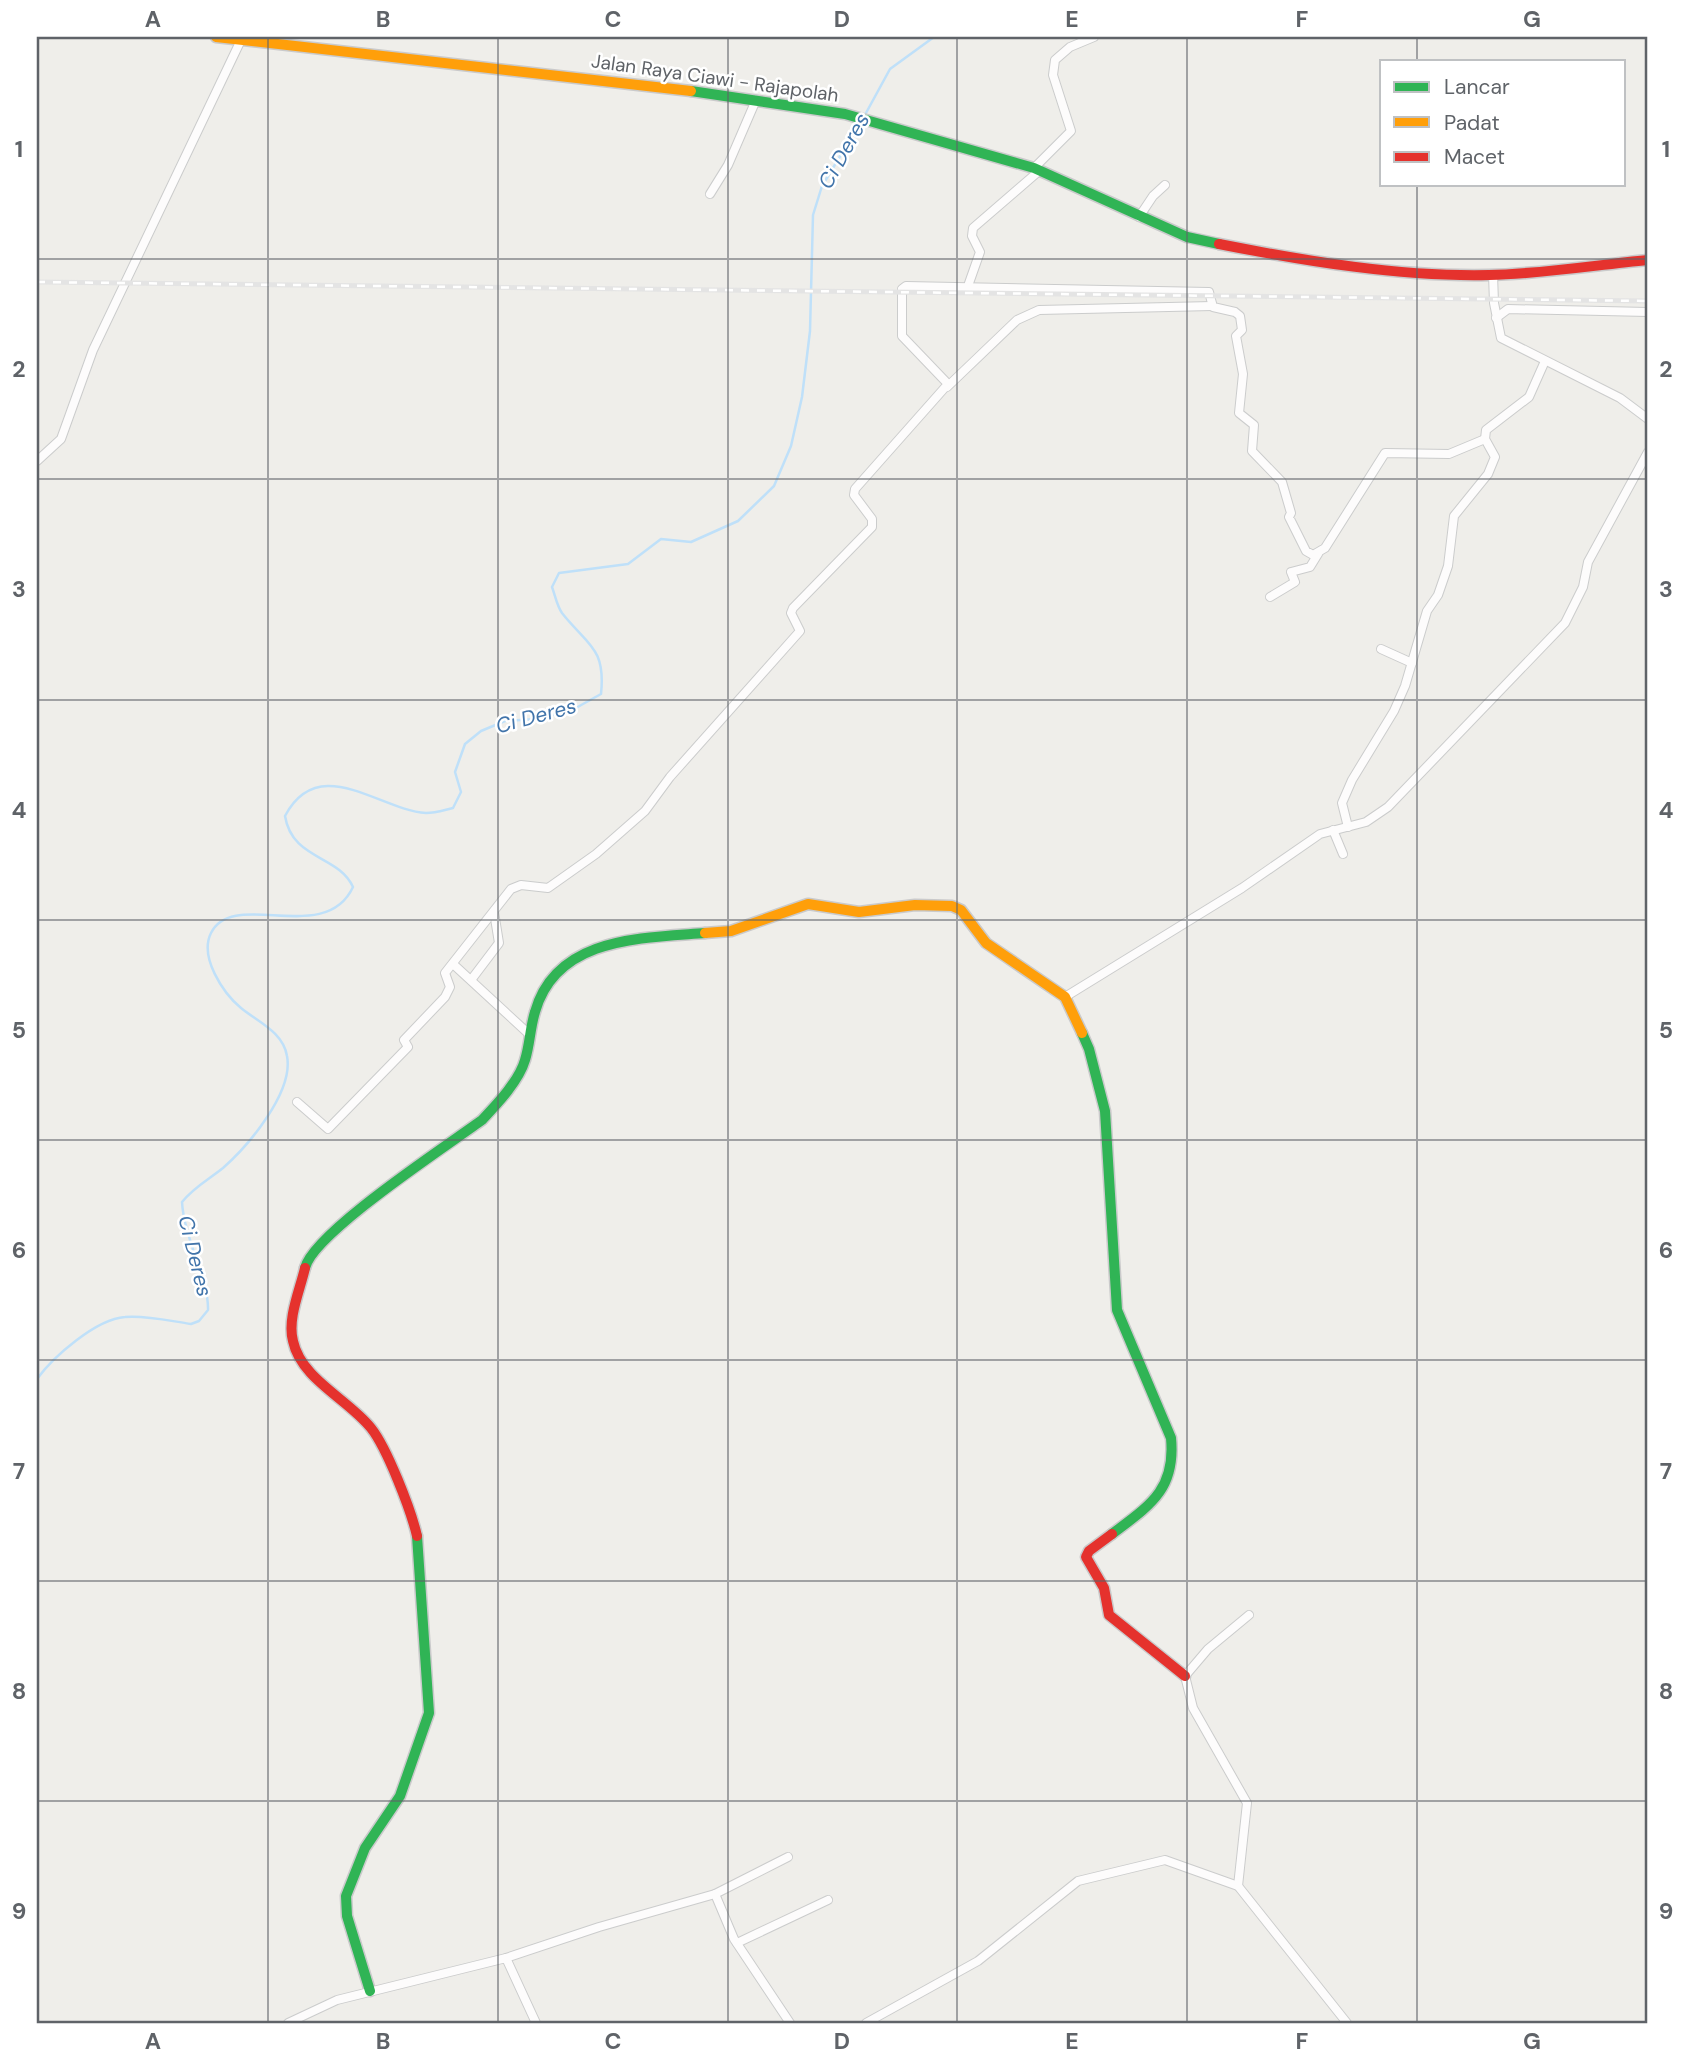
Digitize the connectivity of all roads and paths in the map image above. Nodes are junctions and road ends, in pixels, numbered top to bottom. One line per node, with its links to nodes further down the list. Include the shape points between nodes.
1 (216, 37): 3 (main road, Jalan Raya Ciawi - Rajapolah)
2 (1094, 37): 5 (street, via 1070,47 1055,60 1053,75 1072,131)
3 (241, 40): 4 (main road, Jalan Raya Ciawi - Rajapolah, via 621,80); 20 (street, via 93,350 61,439)
4 (756, 100): 5 (main road, Jalan Raya Ciawi - Rajapolah, via 845,114); 7 (street, via 729,165)
5 (1036, 169): 8 (main road, Jalan Raya Ciawi - Rajapolah); 11 (street, via 973,228 980,252)
6 (1165, 185): 8 (street)
7 (710, 194)
8 (1139, 217): 10 (main road, Jalan Raya Ciawi - Rajapolah, via 1186,237 1288,258 1409,271)
9 (1648, 260): 10 (main road, Jalan Raya Ciawi - Rajapolah)
10 (1493, 274): 14 (street)
11 (968, 286): 12 (street, via 1206,291); 16 (street, via 906,286 902,292 902,336 947,381)
12 (1212, 306): 16 (street, via 1039,310 1017,320); 21 (street, via 1240,316 1242,330 1236,336 1243,374 1239,413 1254,425 1252,451 1282,484 1289,517 1307,551)
13 (1648, 312): 14 (street, via 1508,309)
14 (1496, 318): 15 (street, via 1501,338)
15 (1545, 361): 17 (street, via 1620,398); 18 (street, via 1529,397 1486,430)
16 (945, 388): 28 (street, via 855,489 872,527 793,608 790,614 800,631 670,777 650,807 571,873 548,888 520,885 511,889)
17 (1648, 419)
18 (1485, 439): 21 (street, via 1448,454 1385,453); 24 (street, via 1495,457 1488,474 1454,516 1451,554)
19 (1648, 452): 25 (street, via 1588,562 1583,587 1565,623 1388,807 1366,822)
20 (37, 461)
21 (1318, 554): 22 (street, via 1310,568 1291,572 1296,580 1292,585)
22 (1270, 597)
23 (1381, 649): 24 (street)
24 (1412, 663): 25 (street, via 1394,711 1342,803)
25 (1348, 827): 26 (street)
26 (1333, 830): 27 (street); 31 (street, via 1307,842 1242,888)
27 (1343, 853)
28 (494, 912): 29 (street); 30 (street, via 499,943)
29 (453, 964): 30 (street); 33 (street, via 445,973 450,987 404,1040 408,1047 328,1129)
30 (471, 981): 32 (street)
31 (1065, 997): 32 (main road, via 986,943 966,914 952,906 859,912 808,904 731,931 621,939 589,951 547,985); 35 (main road, via 1096,1069 1105,1111 1116,1310 1163,1417 1172,1458 1169,1478 1152,1504 1086,1557 1104,1588 1110,1615)
32 (530, 1035): 42 (main road, via 525,1062 482,1120 352,1216 309,1255 292,1323 292,1340 300,1361 380,1440 419,1547 429,1713 405,1784 365,1848 346,1896 347,1916)
33 (297, 1102)
34 (1249, 1615): 35 (street, via 1208,1649)
35 (1185, 1676): 37 (street, via 1193,1708 1247,1803)
36 (788, 1857): 38 (street)
37 (1238, 1886): 46 (street, via 1165,1860 1078,1881 978,1961); 47 (street)
38 (715, 1894): 40 (street); 41 (street)
39 (828, 1900): 40 (street)
40 (737, 1943): 45 (street)
41 (506, 1958): 42 (street); 44 (street)
42 (370, 1991): 43 (street, via 320,2006)
43 (288, 2023)
44 (536, 2023)
45 (790, 2023)
46 (866, 2023)
47 (1347, 2023)

